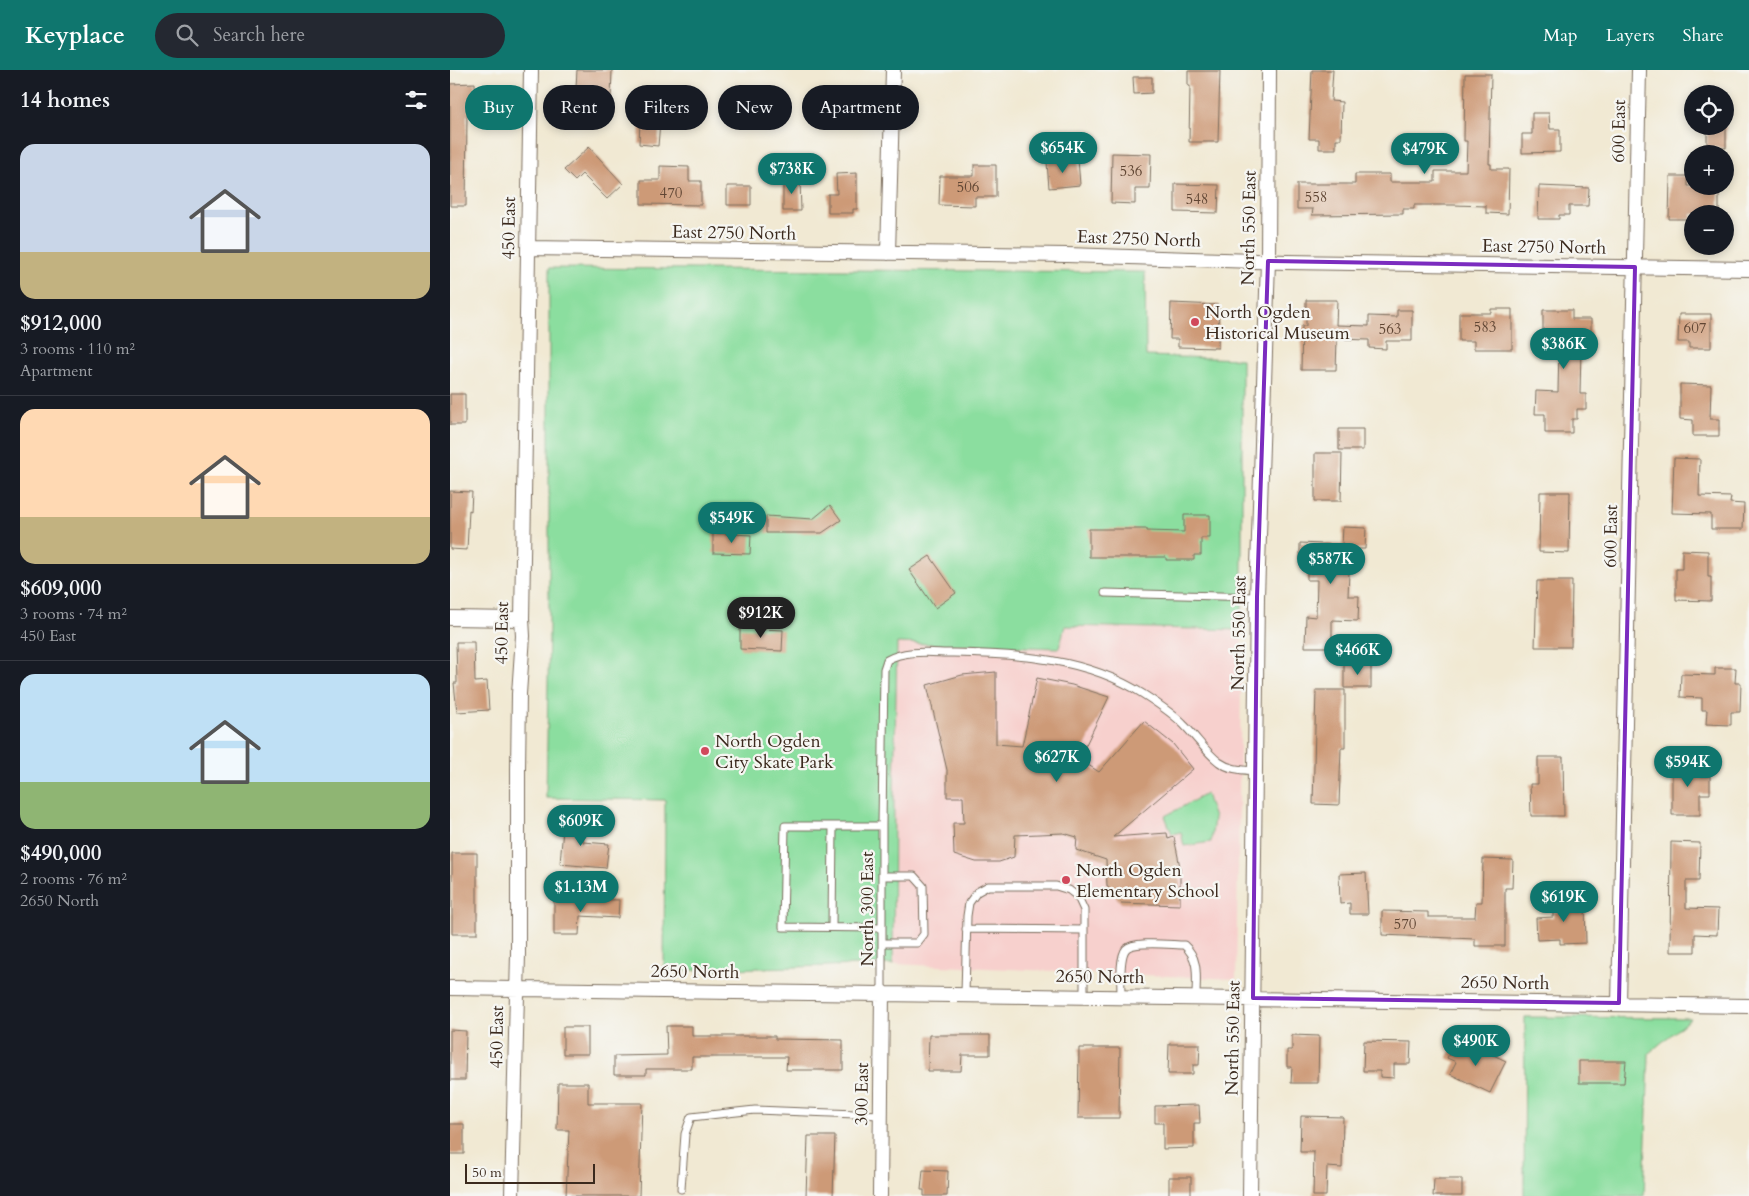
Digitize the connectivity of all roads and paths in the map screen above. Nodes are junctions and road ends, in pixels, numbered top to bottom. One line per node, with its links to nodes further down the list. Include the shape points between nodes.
1 (531, 70): 5 (street, 450 East)
2 (892, 70): 6 (street)
3 (1269, 70): 7 (street, North 550 East)
4 (1639, 70): 8 (street, 600 East)
5 (528, 248): 6 (street, East 2750 North); 13 (street, 450 East)
6 (888, 253): 7 (street, East 2750 North)
7 (1268, 261): 8 (street, East 2750 North); 11 (street, North 550 East)
8 (1635, 267): 9 (street, East 2750 North); 31 (street, 600 East)
9 (1749, 269)
10 (1105, 593): 11 (lane)
11 (1257, 597): 14 (street, North 550 East)
12 (450, 618): 13 (street)
13 (522, 620): 24 (street, 450 East)
14 (1255, 772): 16 (lane, North 300 East, via 1231,768 1220,762 1184,724 1142,694 1102,673 1060,662 993,654 897,654 886,660 884,668); 30 (street, North 550 East)
15 (833, 826): 16 (lane); 18 (lane); 18 (lane, via 785,826 783,927)
16 (882, 826): 17 (lane, North 300 East)
17 (882, 876): 19 (lane, North 300 East); 22 (lane, via 914,876 923,886 924,934 917,943)
18 (832, 927): 19 (lane)
19 (882, 928): 22 (lane, North 300 East)
20 (966, 929): 21 (lane); 21 (lane, via 969,903 977,892 988,886 1056,886 1078,897 1084,910); 26 (lane)
21 (1084, 930): 27 (lane)
22 (882, 943): 25 (lane, North 300 East)
23 (450, 988): 24 (street, 2650 North)
24 (517, 989): 25 (street, 2650 North); 35 (street, 450 East)
25 (882, 992): 26 (street, 2650 North); 33 (street, 300 East)
26 (965, 994): 27 (street, 2650 North)
27 (1084, 996): 28 (street, 2650 North)
28 (1121, 996): 29 (street, 2650 North); 29 (lane, via 1122,959 1126,949 1134,944 1184,945 1192,952 1196,965)
29 (1196, 997): 30 (street, 2650 North)
30 (1253, 998): 31 (street, 2650 North); 37 (street, North 550 East)
31 (1619, 1003): 32 (street, 2650 North)
32 (1749, 1006)
33 (881, 1115): 34 (lane, via 754,1110 691,1117 685,1134); 36 (street, 300 East)
34 (681, 1190)
35 (512, 1196)
36 (880, 1196)
37 (1250, 1196)

